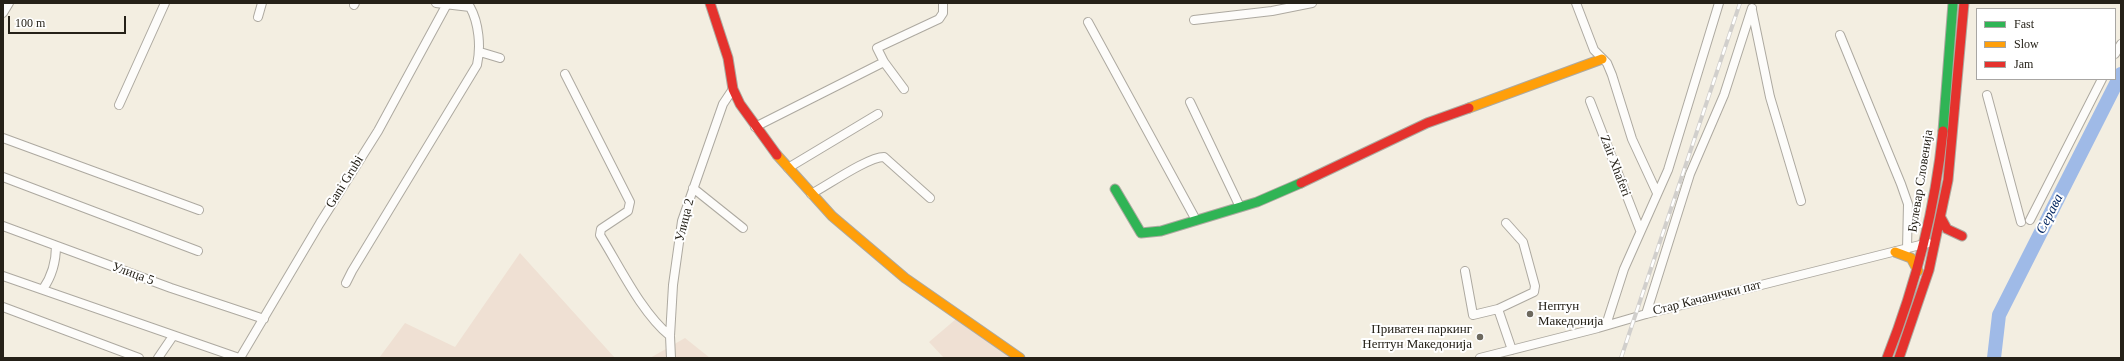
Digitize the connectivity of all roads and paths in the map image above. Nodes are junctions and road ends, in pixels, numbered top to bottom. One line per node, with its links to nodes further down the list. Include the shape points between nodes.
1 (9, 3): 14 (street)
2 (164, 3): 30 (street)
3 (262, 3): 15 (street)
4 (436, 3): 12 (street)
5 (710, 3): 25 (street, via 728,58)
6 (943, 3): 22 (street, via 943,13 939,19 877,48)
7 (1312, 3): 16 (street, via 1272,11)
8 (1576, 3): 21 (street, via 1594,50)
9 (1719, 3): 38 (street, via 1668,170)
10 (1953, 3): 52 (street, Булевар Словенија, via 1938,170)
11 (1964, 3): 44 (street, Булевар Словенија, via 1953,132)
12 (447, 4): 19 (street, via 470,7 477,26); 65 (street, Gani Grubi, via 378,131)
13 (1752, 6): 41 (street, via 1770,97); 64 (street, via 1724,95 1690,174)
14 (3, 13)
15 (258, 17)
16 (1194, 20)
17 (1088, 22): 45 (street)
18 (1840, 35): 54 (street, via 1908,204)
19 (480, 52): 20 (street); 60 (street, via 473,72)
20 (500, 58)
21 (1602, 59): 38 (street, via 1607,63 1612,75 1632,139); 42 (street, via 1427,123 1350,161)
22 (884, 62): 26 (street); 32 (street)
23 (565, 74): 68 (street, via 630,202 628,211 602,229 600,235 659,327)
24 (2101, 80): 27 (street, via 2025,221)
25 (733, 89): 32 (street); 36 (street, Улица 2, via 723,104)
26 (904, 89)
27 (1987, 95)
28 (1590, 101): 49 (street, Zair Xhaferi)
29 (1190, 102): 42 (street)
30 (119, 105)
31 (878, 114): 34 (street)
32 (755, 127): 34 (street)
33 (3, 138): 43 (street)
34 (788, 168): 39 (street)
35 (3, 177): 55 (street)
36 (693, 188): 48 (street); 68 (street, Улица 2, via 679,239)
37 (1115, 189): 45 (street, via 1141,233)
38 (1657, 193): 49 (street)
39 (812, 194): 40 (street, via 867,162 884,157); 74 (street, via 838,221 900,274)
40 (930, 198)
41 (1801, 201)
42 (1240, 207): 45 (street)
43 (199, 210)
44 (1941, 218): 50 (street, via 1948,229); 51 (street, Булевар Словенија)
45 (1196, 220)
46 (1506, 223): 63 (street, via 1523,242 1535,286 1534,292)
47 (3, 226): 53 (street, Улица 5)
48 (743, 228)
49 (1640, 230): 66 (street)
50 (1962, 236)
51 (1936, 242): 52 (street, Стар Качанички пат); 77 (street, Булевар Словенија)
52 (1924, 244): 54 (street, Стар Качанички пат); 58 (street, Булевар Словенија)
53 (56, 246): 61 (street, via 53,268); 65 (street, Улица 5)
54 (1908, 249): 56 (street, Стар Качанички пат)
55 (198, 251)
56 (1895, 252): 58 (street, via 1911,258); 64 (street, Стар Качанички пат)
57 (1465, 271): 63 (street, via 1473,315)
58 (1918, 271): 76 (street, Булевар Словенија)
59 (3, 276): 61 (street, Gani Grubi)
60 (346, 283)
61 (43, 289): 67 (street, Gani Grubi)
62 (3, 307): 70 (street)
63 (1498, 309): 69 (street)
64 (1646, 314): 66 (street, Стар Качанички пат)
65 (264, 319): 72 (street, Gani Grubi)
66 (1606, 325): 69 (street, Стар Качанички пат)
67 (173, 336): 71 (street); 72 (street, Gani Grubi)
68 (670, 336): 73 (street, Улица 2)
69 (1512, 350): 75 (street, Стар Качанички пат)
70 (139, 358)
71 (158, 358)
72 (239, 358)
73 (671, 358)
74 (1020, 358)
75 (1480, 358)
76 (1887, 358)
77 (1900, 358)

